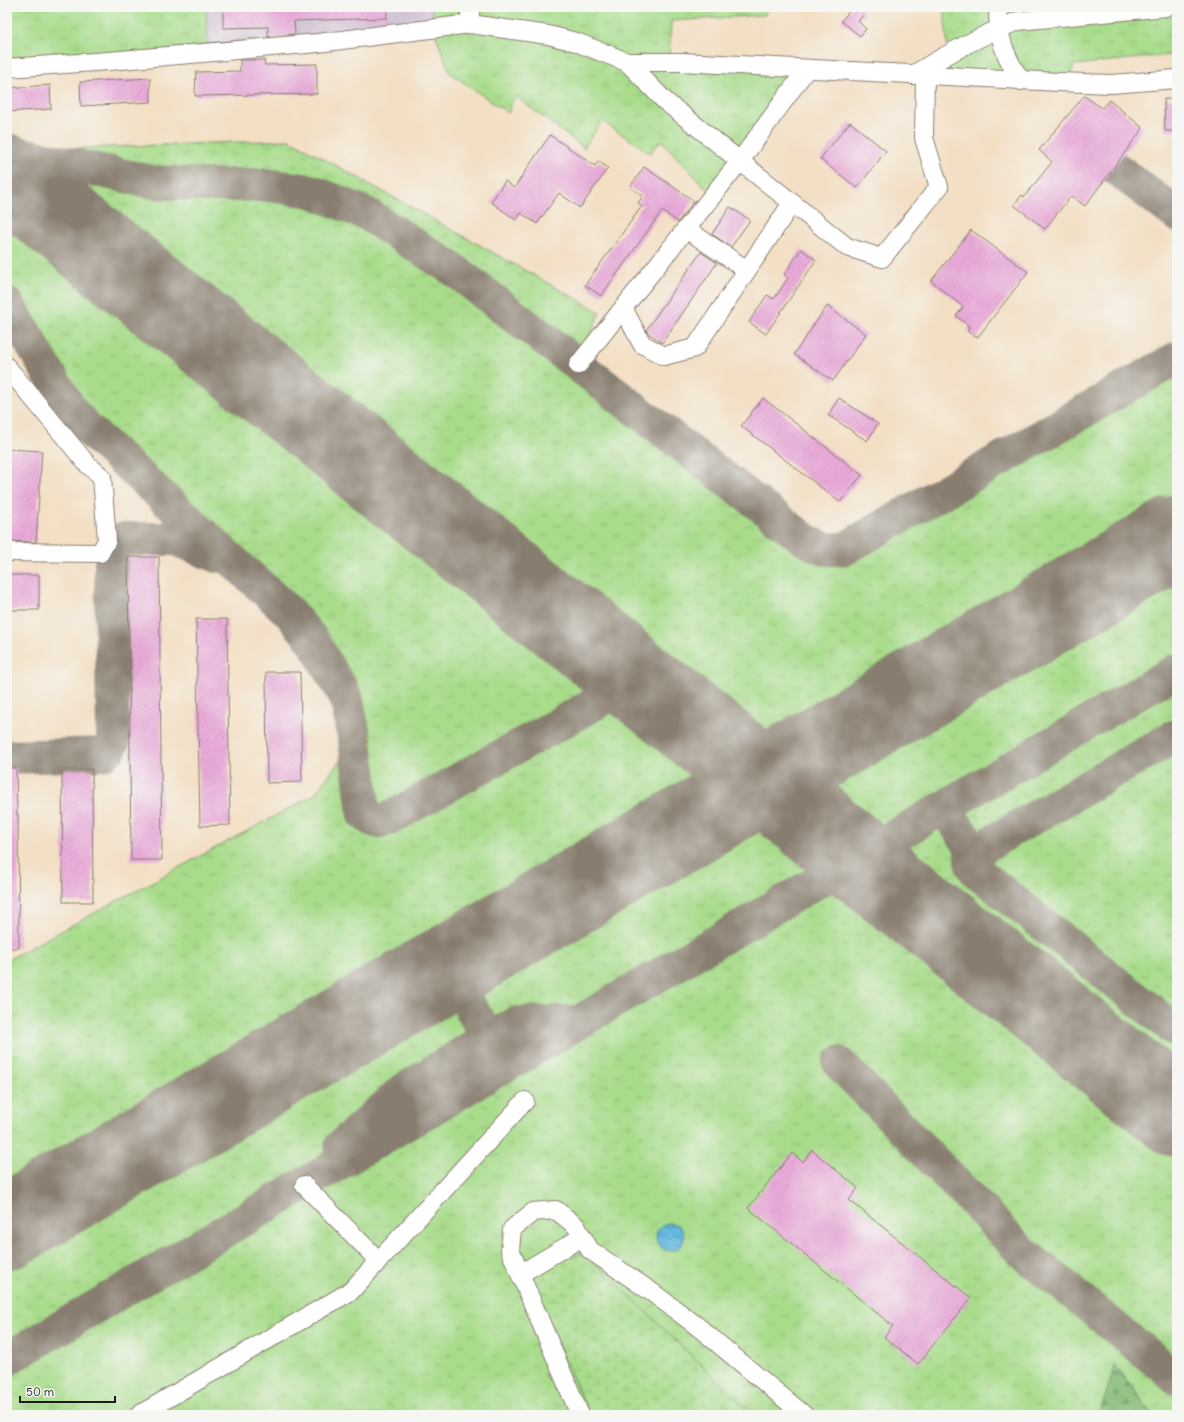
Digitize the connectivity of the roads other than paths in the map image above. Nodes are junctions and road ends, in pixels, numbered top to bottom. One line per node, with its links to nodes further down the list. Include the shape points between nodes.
1 (998, 7): 5 (street)
2 (1166, 7): 3 (street)
3 (1022, 13): 5 (street)
4 (470, 15): 6 (street, via 576,42); 7 (street, via 318,43)
5 (998, 28): 9 (street, via 946,54); 11 (street, via 1006,54)
6 (627, 62): 8 (street, via 682,62); 12 (street, via 665,101)
7 (7, 68)
8 (806, 70): 9 (street); 12 (street)
9 (919, 75): 11 (street); 13 (street, via 924,138 939,187 882,258 847,247)
10 (1177, 79): 11 (street, via 1111,84)
11 (1021, 81)
12 (740, 161): 13 (street); 14 (street)
13 (792, 203): 15 (street)
14 (686, 229): 15 (street); 16 (street)
15 (747, 270): 16 (street, via 695,348 664,356 642,344)
16 (623, 308): 17 (street)
17 (578, 365)
18 (7, 367): 19 (street, via 87,464 102,477 107,540 100,553)
19 (7, 552)
20 (525, 1100): 23 (street)
21 (304, 1185): 23 (street)
22 (586, 1244): 24 (street); 24 (street, via 576,1226 556,1210 533,1212 512,1229 510,1250); 27 (street, via 654,1293)
23 (378, 1260): 25 (street, via 351,1290)
24 (520, 1274): 26 (street)
25 (139, 1415)
26 (580, 1415)
27 (804, 1415)

